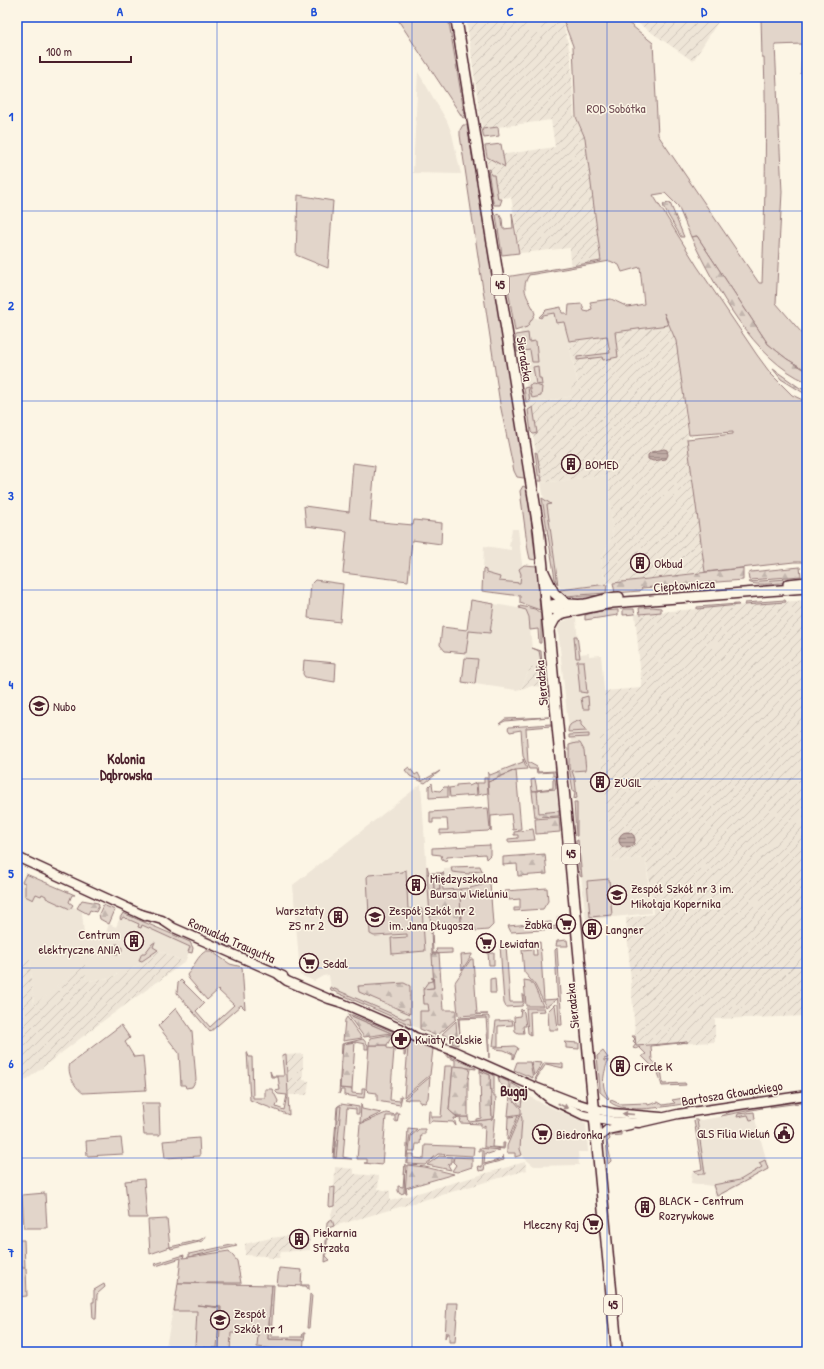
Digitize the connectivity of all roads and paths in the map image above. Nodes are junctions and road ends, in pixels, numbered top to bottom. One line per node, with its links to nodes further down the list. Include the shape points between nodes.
1 (456, 17): 2 (main road, Sieradzka / 45, via 532,482)
2 (543, 569): 5 (main road, via 554,593); 6 (main road, Sieradzka / 45)
3 (807, 582): 5 (main road, Ciepłownicza, via 612,597 581,604)
4 (807, 588): 7 (main road, Ciepłownicza, via 612,603)
5 (566, 603): 6 (main road, Ciepłownicza)
6 (547, 607): 7 (main road); 8 (main road, Sieradzka / 45)
7 (563, 613): 8 (main road)
8 (549, 630): 13 (main road, Sieradzka / 45)
9 (17, 857): 11 (street, Romualda Traugutta, via 61,876)
10 (17, 863): 11 (street, Romualda Traugutta)
11 (74, 885): 13 (street, Romualda Traugutta, via 160,925 174,928 280,975 287,981)
12 (807, 1095): 14 (street, Bartosza Głowackiego)
13 (595, 1114): 14 (street, Bartosza Głowackiego, one-way to 13, via 618,1113); 15 (street, Bartosza Głowackiego); 16 (main road, Sieradzka / 45)
14 (662, 1117): 15 (street, Bartosza Głowackiego)
15 (639, 1123): 16 (street, via 607,1130)
16 (597, 1139): 17 (main road, Sieradzka / 45)
17 (617, 1352)

